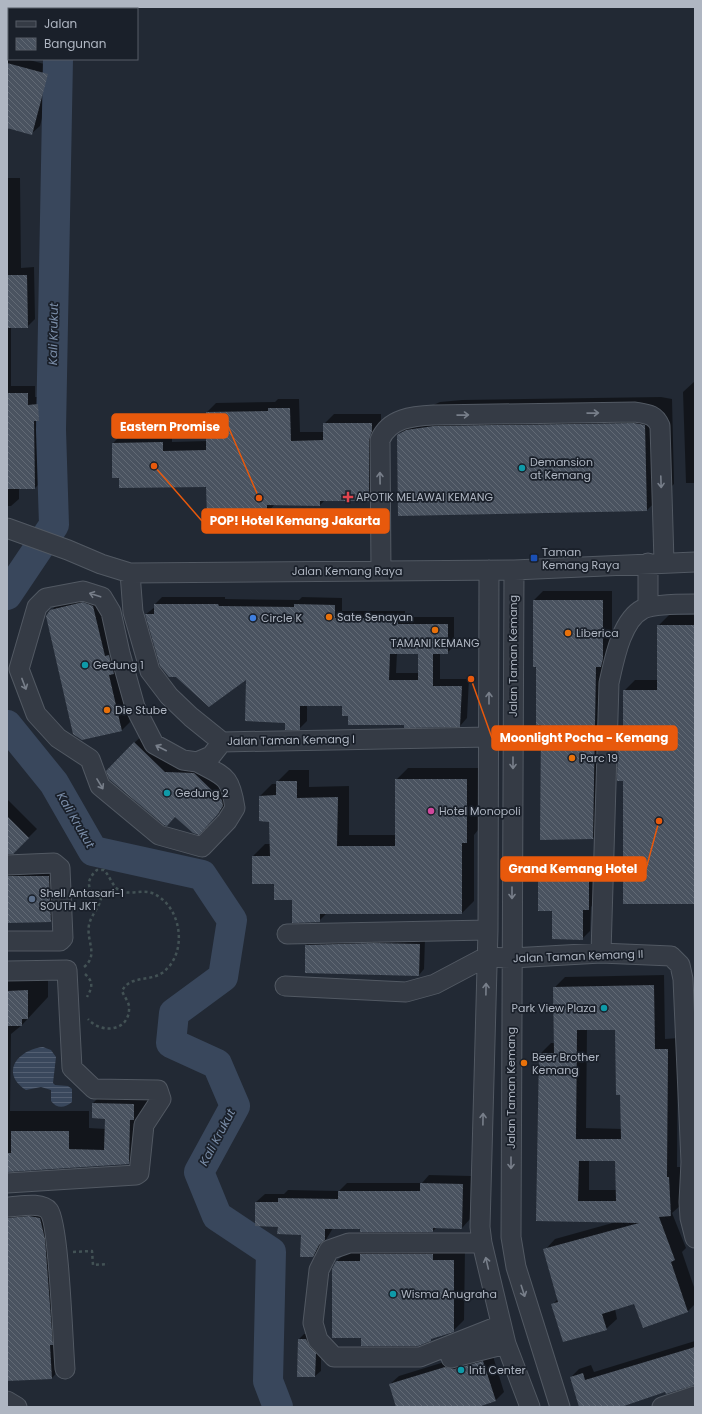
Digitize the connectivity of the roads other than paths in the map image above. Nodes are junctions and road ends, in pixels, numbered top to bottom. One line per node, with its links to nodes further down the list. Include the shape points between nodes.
1 (12, 529): 7 (street, Jalan Kemang Raya)
2 (656, 562): 3 (street, Jalan Kemang Raya); 5 (street, Jalan Kemang Raya); 6 (street, one-way to 2, via 380,440 384,431 403,419 434,415 635,412 651,414 660,426); 9 (street)
3 (695, 562)
4 (490, 570): 5 (street, Jalan Kemang Raya); 6 (street, Jalan Kemang Raya); 12 (street, one-way to 4)
5 (514, 570): 16 (street, Jalan Taman Kemang, one-way to 16)
6 (381, 571): 7 (street, Jalan Kemang Raya)
7 (130, 573): 11 (street, Jalan Taman Kemang I)
8 (695, 604): 9 (street)
9 (648, 607): 21 (street, via 633,617 628,625 616,654 609,683)
10 (111, 612): 11 (street); 14 (street, one-way to 10, via 183,760 154,744 135,707); 14 (street, one-way to 14, via 102,597 83,591 46,598 37,607 19,669 36,714 58,738 90,759 100,786 159,835 202,847 227,821 235,808 233,793 226,777)
11 (133, 612): 13 (street, Jalan Taman Kemang I, via 150,671 168,696)
12 (489, 737): 13 (street, Jalan Taman Kemang I); 15 (street)
13 (222, 742): 14 (street, via 211,756)
14 (197, 762)
15 (488, 839): 16 (street); 18 (street)
16 (512, 839): 23 (street, Jalan Taman Kemang, one-way to 23)
17 (7, 865): 20 (street, via 54,863 60,868 63,938 60,941)
18 (488, 930): 19 (street); 22 (street)
19 (287, 934)
20 (7, 941)
21 (601, 953): 23 (street, Jalan Taman Kemang II); 28 (street, Jalan Taman Kemang II, via 671,956 680,965 683,979 691,1162 689,1202)
22 (486, 957): 23 (street, Jalan Taman Kemang II); 25 (street, via 435,984 406,992); 29 (street, one-way to 22, via 480,1227)
23 (512, 958): 38 (street, Jalan Taman Kemang, one-way to 38, via 511,1237 516,1267)
24 (7, 971): 26 (street, via 67,970 72,1068 94,1089 158,1090 161,1099 144,1125 139,1173 136,1175)
25 (285, 986)
26 (7, 1183)
27 (7, 1207): 33 (street, via 41,1206 49,1210 53,1221)
28 (695, 1238)
29 (482, 1243): 30 (street, one-way to 29); 30 (street, via 349,1243 329,1250 319,1270 313,1323 318,1340 334,1357 420,1357)
30 (501, 1325): 31 (street)
31 (506, 1344): 32 (street); 37 (street)
32 (451, 1358)
33 (65, 1369)
34 (695, 1396): 39 (street)
35 (7, 1402): 36 (street)
36 (17, 1407)
37 (530, 1407)
38 (560, 1407)
39 (662, 1407)

